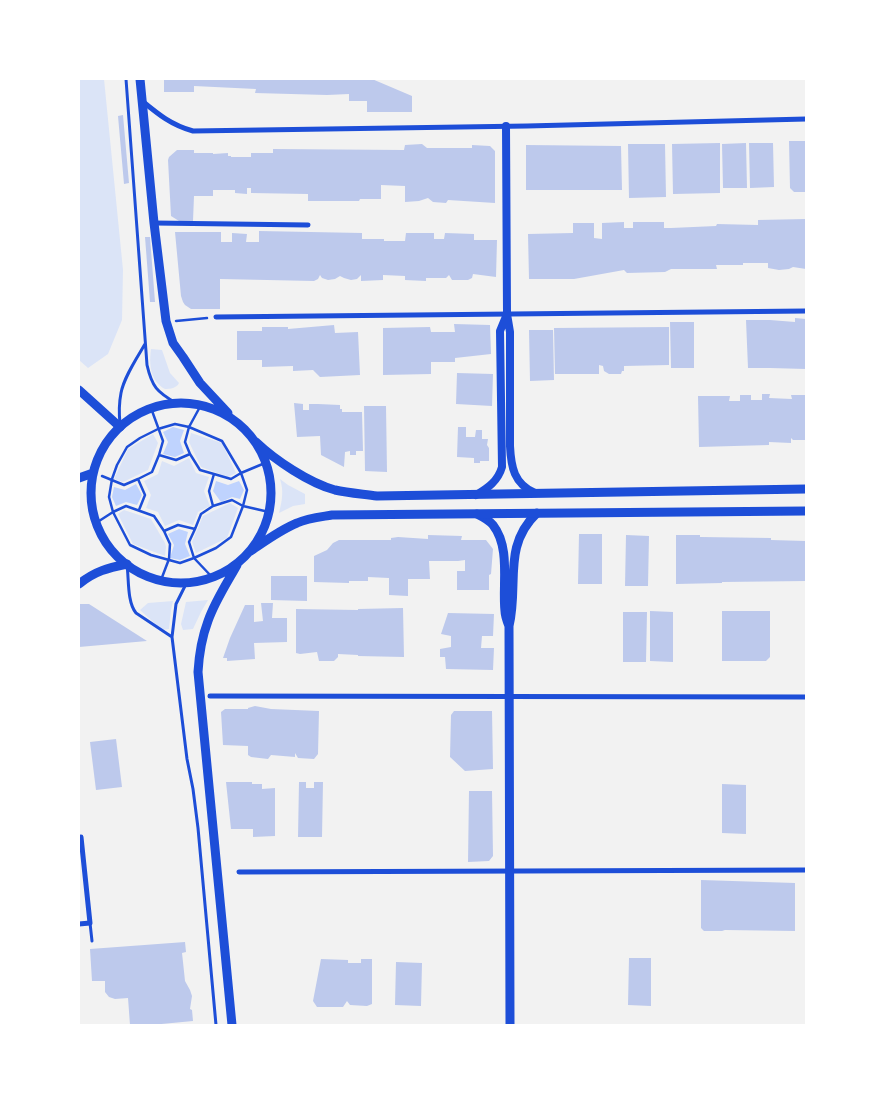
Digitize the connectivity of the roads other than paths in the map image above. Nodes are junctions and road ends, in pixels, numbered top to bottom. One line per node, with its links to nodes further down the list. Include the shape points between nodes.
1 (126, 79): 11 (lane)
2 (140, 79): 3 (main road)
3 (141, 99): 5 (street, via 170,122 193,131); 6 (main road)
4 (806, 119): 5 (street)
5 (506, 126): 9 (street)
6 (154, 224): 7 (street); 14 (main road, via 166,321 173,343 200,383)
7 (308, 225)
8 (806, 311): 9 (street)
9 (507, 314): 10 (street); 20 (street, via 510,332 511,462 519,482); 21 (street, via 500,331 502,467 493,483)
10 (216, 317)
11 (145, 343): 13 (lane, via 147,365 154,386); 15 (lane, via 121,392)
12 (79, 390): 15 (main road)
13 (176, 403): 14 (main road, via 201,405); 15 (main road, via 150,408)
14 (235, 421): 16 (main road)
15 (120, 427): 17 (main road, via 105,445)
16 (256, 442): 21 (main road, via 289,467 334,490 377,496); 25 (main road, via 270,474 271,500 265,527)
17 (93, 473): 18 (main road); 27 (main road, via 91,498 96,523 109,546)
18 (79, 478)
19 (806, 489): 20 (main road)
20 (536, 494): 21 (main road)
21 (476, 495)
22 (806, 511): 23 (main road)
23 (537, 513): 24 (main road); 30 (main road, via 524,528 515,552)
24 (478, 514): 25 (main road, via 311,518); 30 (main road, via 493,525 500,539 505,613)
25 (249, 552): 26 (main road)
26 (238, 562): 28 (main road, via 212,577); 43 (main road, via 208,621 198,672)
27 (128, 564): 28 (main road, via 150,577); 29 (main road, via 98,572); 31 (lane, via 133,610)
28 (187, 582): 31 (lane, via 176,604)
29 (79, 584)
30 (509, 626): 33 (main road)
31 (172, 637): 42 (lane, via 198,828)
32 (210, 696): 33 (street)
33 (509, 697): 34 (street); 37 (main road)
34 (806, 698)
35 (81, 837): 39 (street)
36 (806, 870): 37 (street)
37 (510, 871): 38 (street); 44 (main road)
38 (239, 872)
39 (90, 923): 40 (street); 41 (lane)
40 (79, 924)
41 (92, 941)
42 (216, 1025)
43 (232, 1025)
44 (510, 1025)

